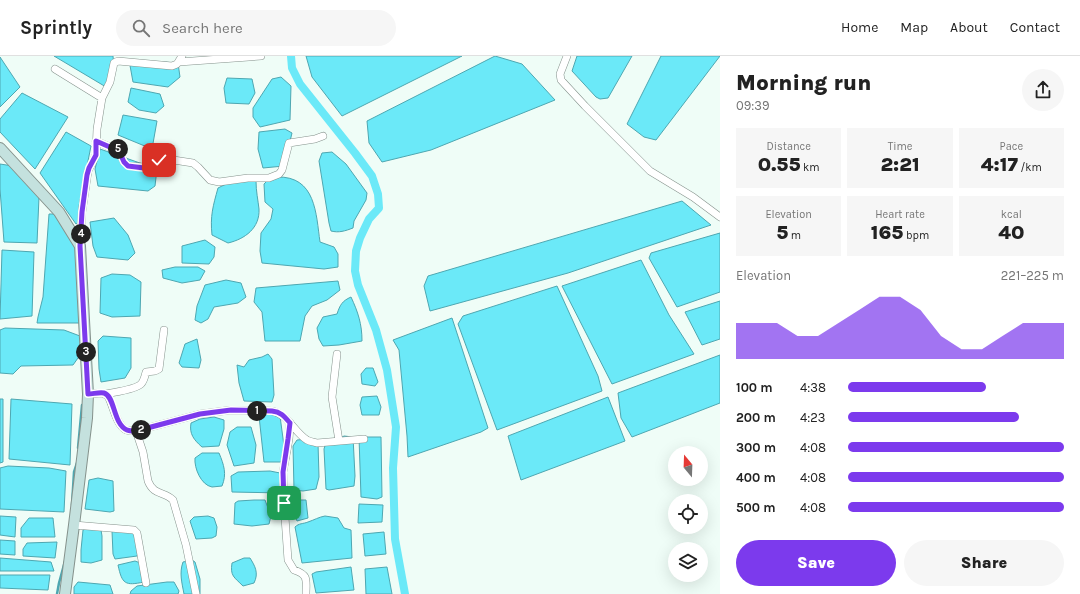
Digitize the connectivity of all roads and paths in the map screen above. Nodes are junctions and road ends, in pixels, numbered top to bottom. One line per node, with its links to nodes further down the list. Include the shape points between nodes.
1 (261, 56): 3 (street)
2 (567, 56): 9 (street, via 560,74 561,80 585,106 650,171)
3 (180, 59): 5 (street, via 177,64 170,66 116,61)
4 (55, 68): 5 (street)
5 (102, 98): 7 (street)
6 (323, 136): 7 (street, via 289,143 282,170 276,176 219,182 210,180 193,163 167,159 154,160 144,168 128,166 119,151)
7 (96, 141): 10 (street, via 96,155 87,175)
8 (0, 148): 10 (street, via 59,212)
9 (720, 217)
10 (80, 246): 13 (street)
11 (164, 330): 14 (street, via 159,370 146,372 140,386)
12 (337, 354): 18 (street, via 332,397)
13 (88, 394): 14 (street); 19 (street)
14 (106, 394): 16 (street, via 123,428)
15 (290, 423): 16 (street, via 278,412 231,410 200,414); 18 (street, via 308,441); 23 (street, via 283,472 288,560 294,570 306,578)
16 (136, 431): 22 (street, via 150,486 156,492 173,500)
17 (364, 439): 18 (street)
18 (339, 441)
19 (74, 525): 20 (street, via 134,530 137,533); 21 (street)
20 (146, 583)
21 (65, 594)
22 (196, 594)
23 (306, 594)

